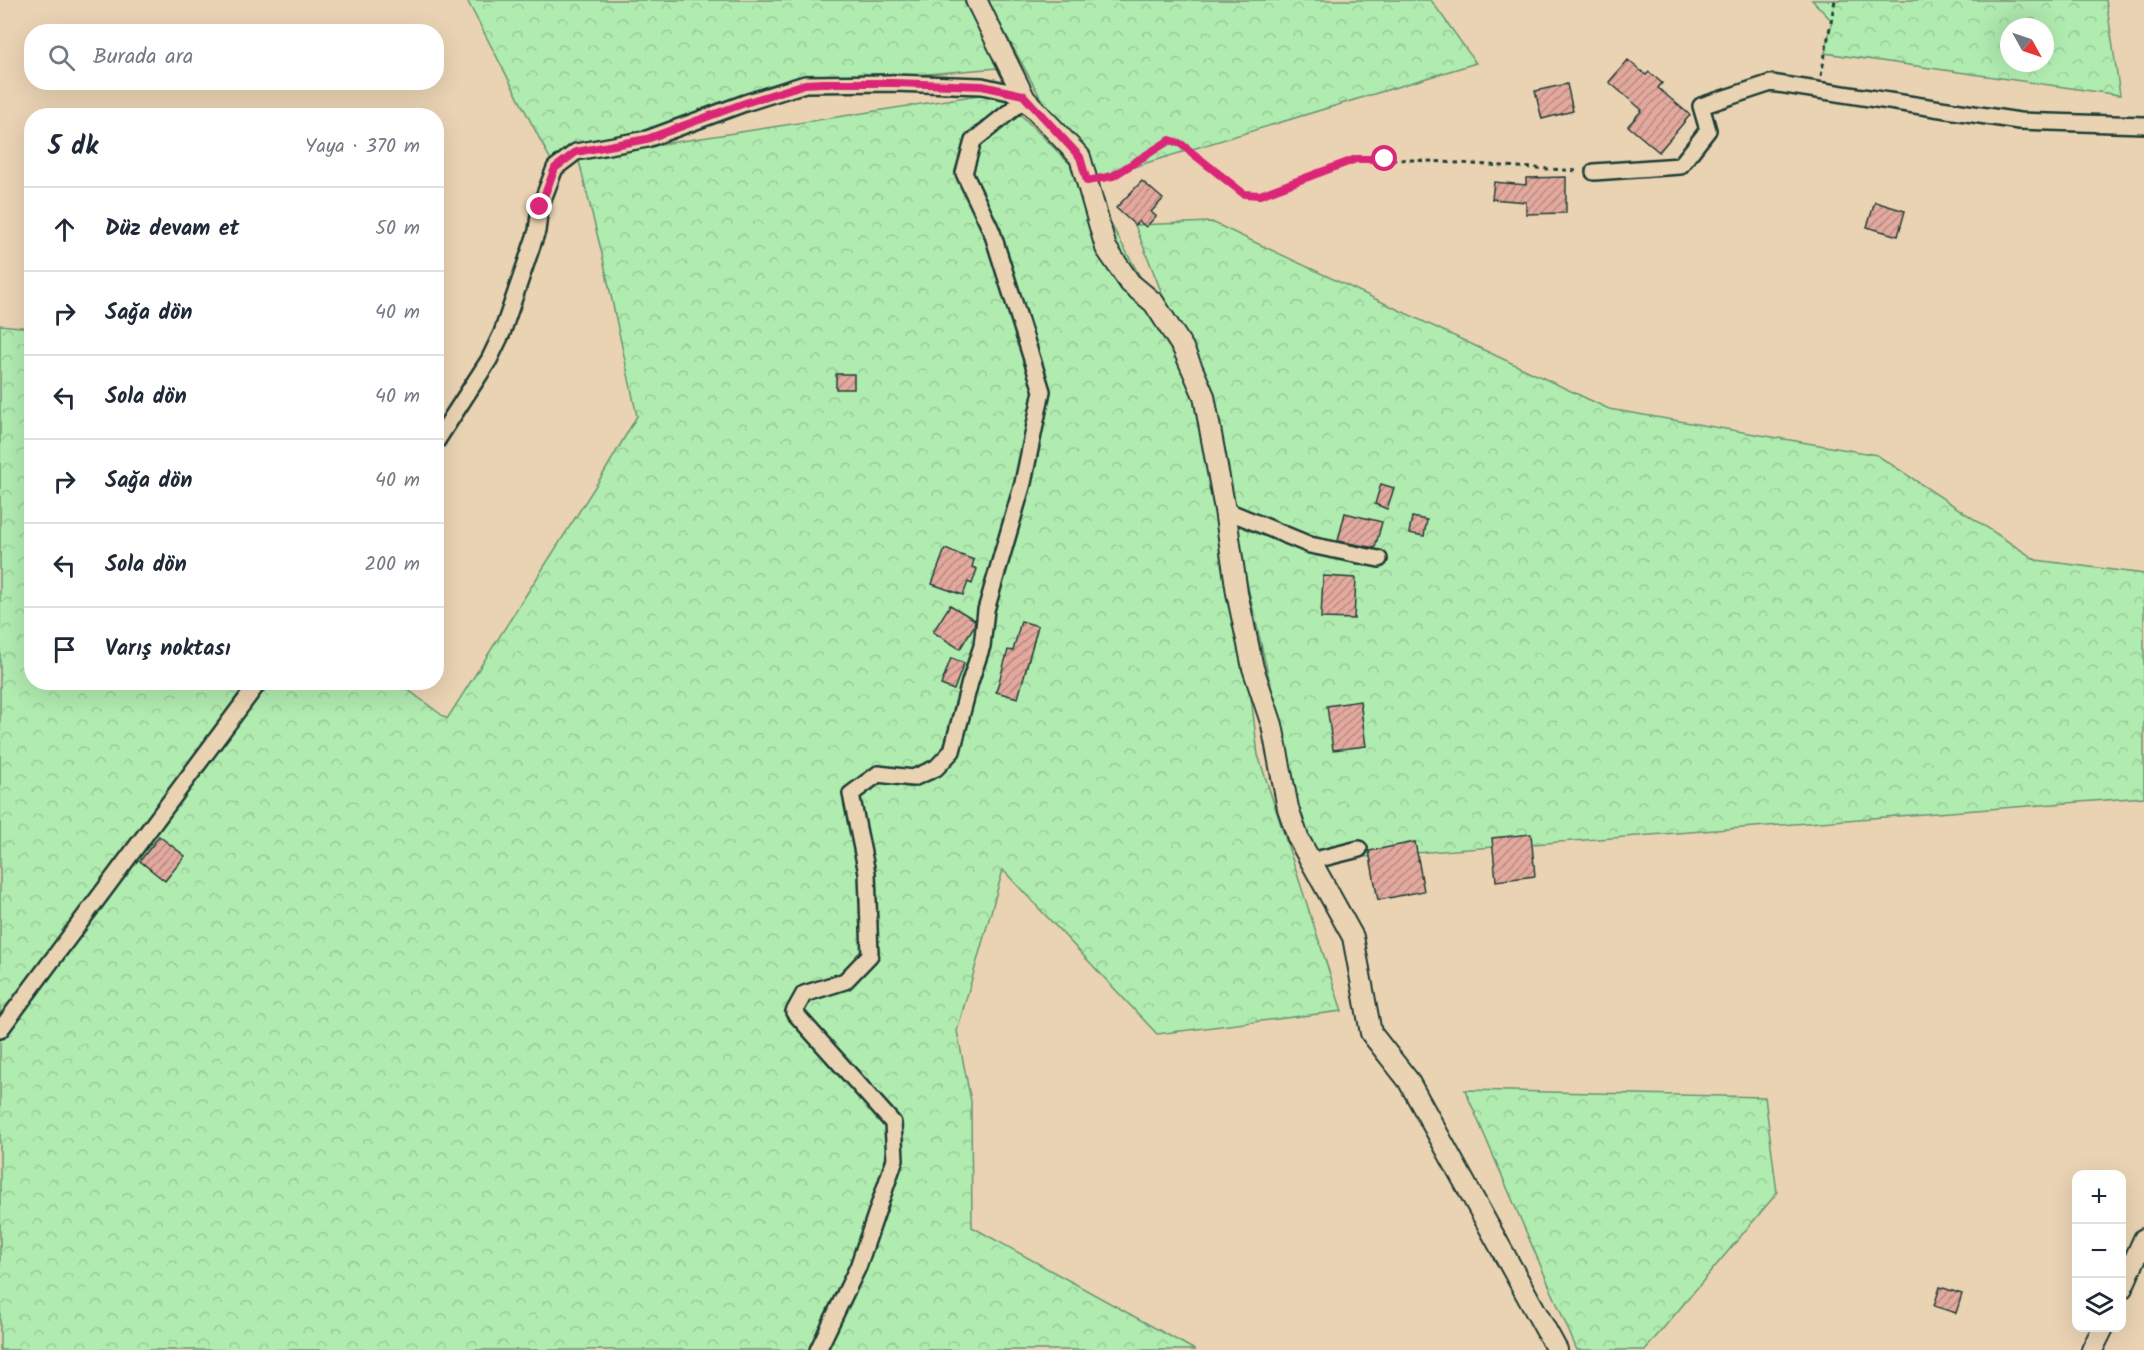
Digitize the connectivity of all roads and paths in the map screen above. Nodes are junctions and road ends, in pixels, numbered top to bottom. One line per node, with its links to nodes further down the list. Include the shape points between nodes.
1 (976, 0): 4 (street)
2 (1835, 0): 3 (path)
3 (1818, 89): 5 (street, via 2019,121); 6 (street, via 1771,83 1701,106 1708,130 1680,166)
4 (1024, 97): 7 (street, via 1080,157); 8 (street, via 982,86 805,84 647,139 576,152 555,168 502,333); 18 (street, via 974,141 964,173 992,232 1042,391 1023,483 986,610 982,646 952,751 936,768 913,778 878,774 851,795 867,873 870,955 845,981 804,994 794,1012 893,1123 895,1159 858,1267)
5 (2144, 125)
6 (1594, 172): 7 (path, via 1356,159 1260,195 1244,194 1181,144 1170,140 1113,176)
7 (1087, 181): 9 (street, via 1106,248 1130,283 1154,303 1183,348 1204,396)
8 (444, 430)
9 (1225, 510): 10 (street, via 1310,544); 13 (street, via 1253,668 1272,725 1288,808)
10 (1379, 559)
11 (253, 690): 14 (street)
12 (1359, 849): 13 (street)
13 (1311, 861): 19 (street, via 1353,937 1371,1033 1408,1080)
14 (0, 1030)
15 (2144, 1239): 16 (street)
16 (2126, 1278)
17 (2101, 1332): 20 (street)
18 (818, 1350)
19 (1557, 1350)
20 (2092, 1350)

